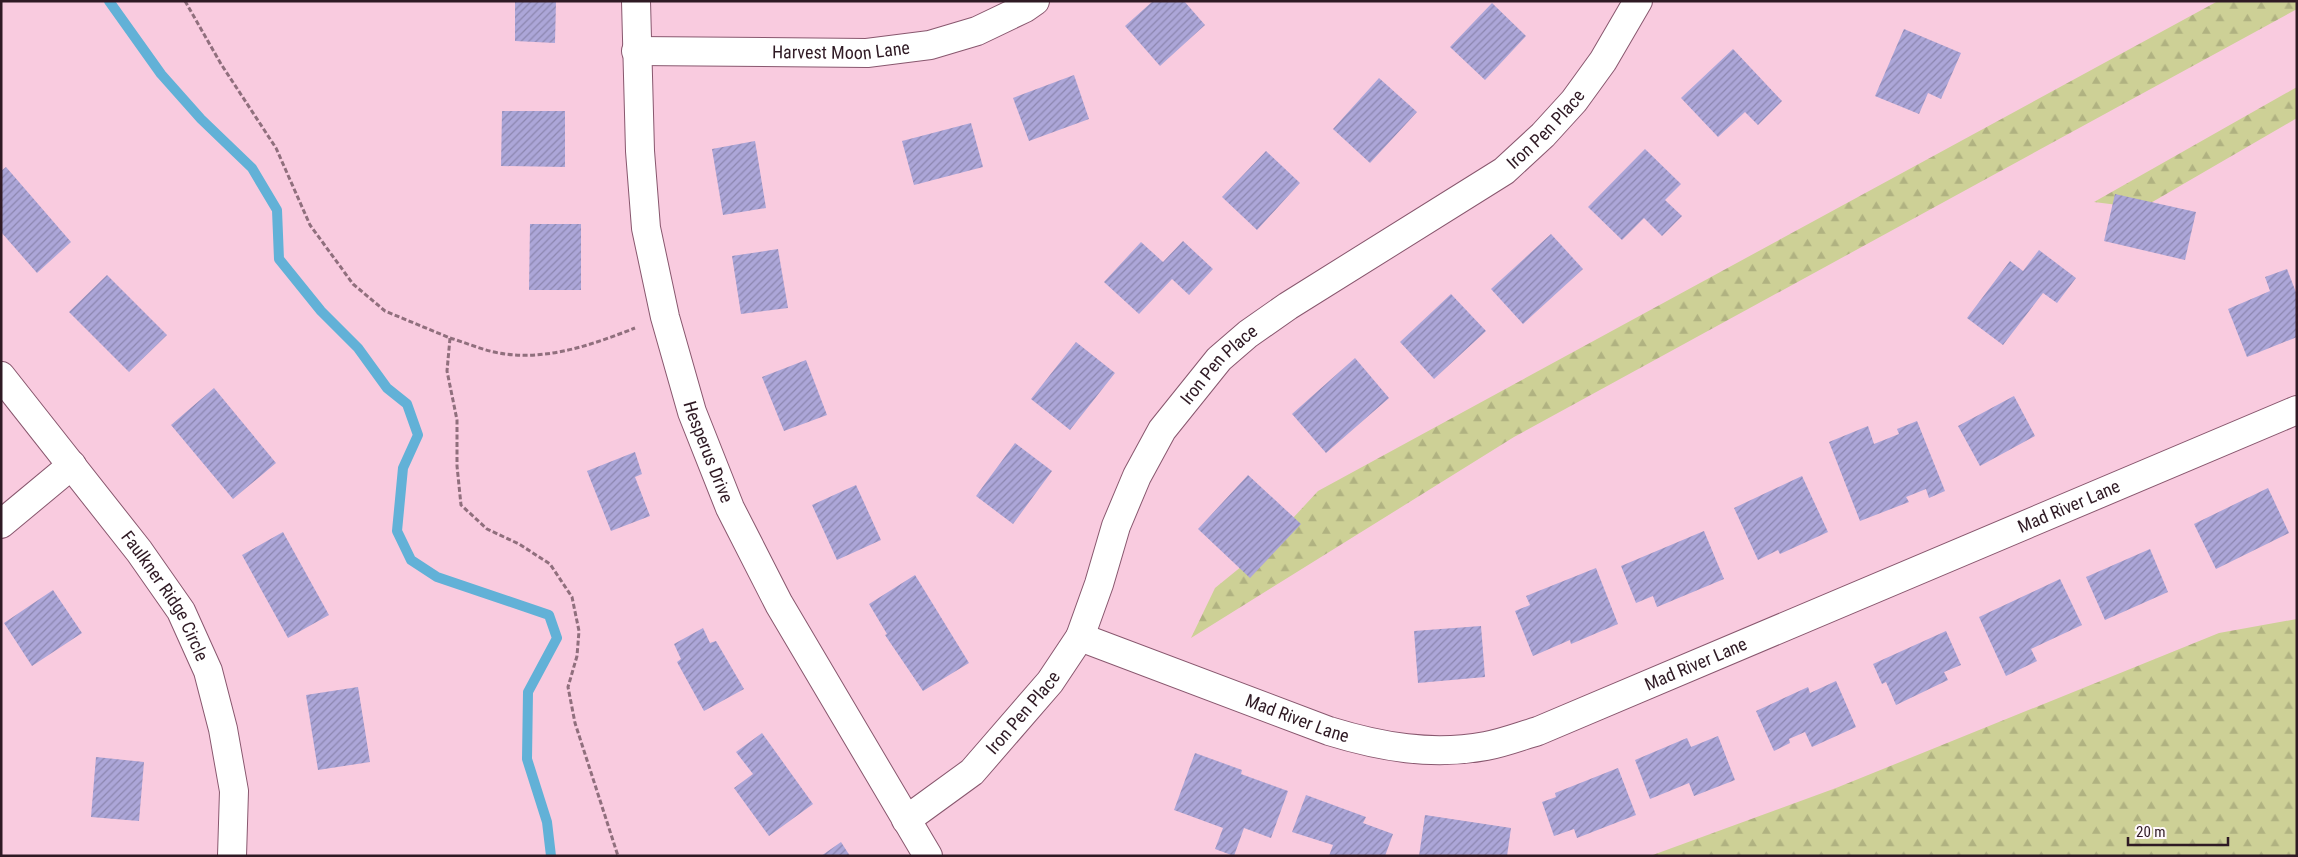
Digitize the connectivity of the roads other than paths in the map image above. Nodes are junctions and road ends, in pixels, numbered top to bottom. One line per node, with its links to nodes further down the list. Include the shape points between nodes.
1 (636, 1): 4 (street, Hesperus Drive)
2 (1035, 1): 4 (street, Harvest Moon Lane, via 977,31 921,46 867,53)
3 (1638, 1): 9 (street, Iron Pen Place, via 1574,101 1504,171 1288,306 1219,359 1162,430 1137,476 1116,526)
4 (636, 51): 10 (street, Hesperus Drive, via 646,228 665,317 692,412 730,508 779,604)
5 (1, 376): 7 (street, Faulkner Ridge Circle)
6 (2297, 410): 9 (street, Mad River Lane, via 1538,731 1487,746 1445,751 1405,750 1368,743)
7 (72, 465): 8 (street); 11 (street, Faulkner Ridge Circle, via 181,611 208,671 234,791)
8 (1, 524)
9 (1080, 637): 10 (street, Iron Pen Place, via 1050,682 972,772)
10 (906, 820): 12 (street, Hesperus Drive)
11 (232, 856)
12 (928, 856)

